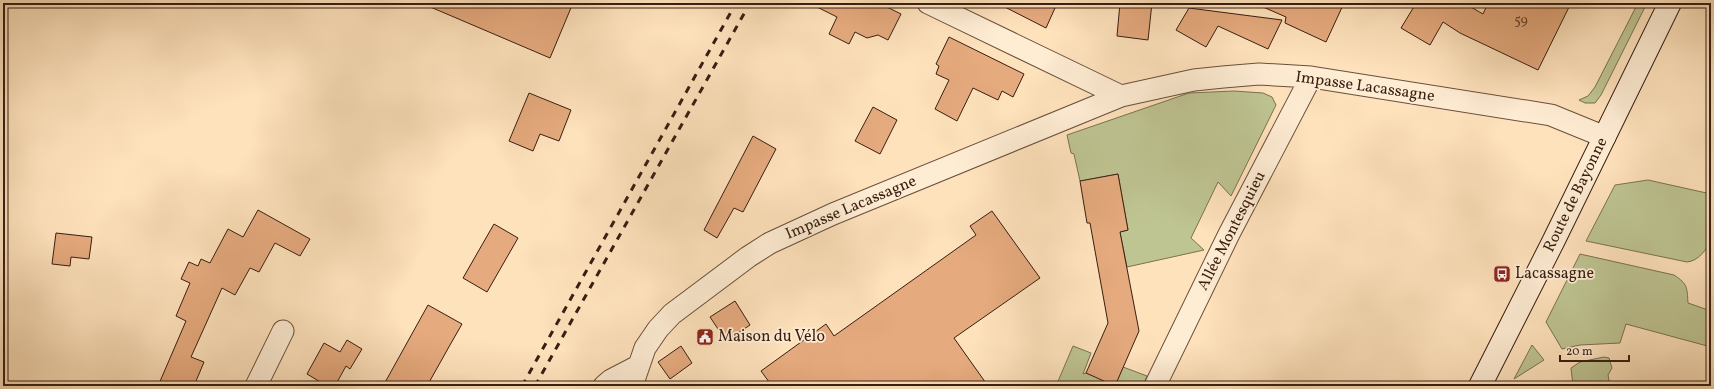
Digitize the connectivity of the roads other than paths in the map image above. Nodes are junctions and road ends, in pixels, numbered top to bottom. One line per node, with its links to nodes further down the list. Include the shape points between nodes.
1 (928, 3): 4 (street)
2 (1670, 3): 5 (main road, Route de Bayonne)
3 (1311, 77): 4 (street, Impasse Lacassagne, via 1259,74 1223,76); 5 (street, Impasse Lacassagne, via 1551,114); 11 (street, Allée Montesquieu)
4 (1122, 96): 7 (street, Impasse Lacassagne, via 833,214 770,243 672,314 645,348)
5 (1604, 137): 12 (main road, Route de Bayonne)
6 (283, 331): 8 (street)
7 (638, 366): 9 (street); 10 (street, Impasse Lacassagne)
8 (256, 386)
9 (604, 386)
10 (632, 386)
11 (1154, 386)
12 (1480, 386)

